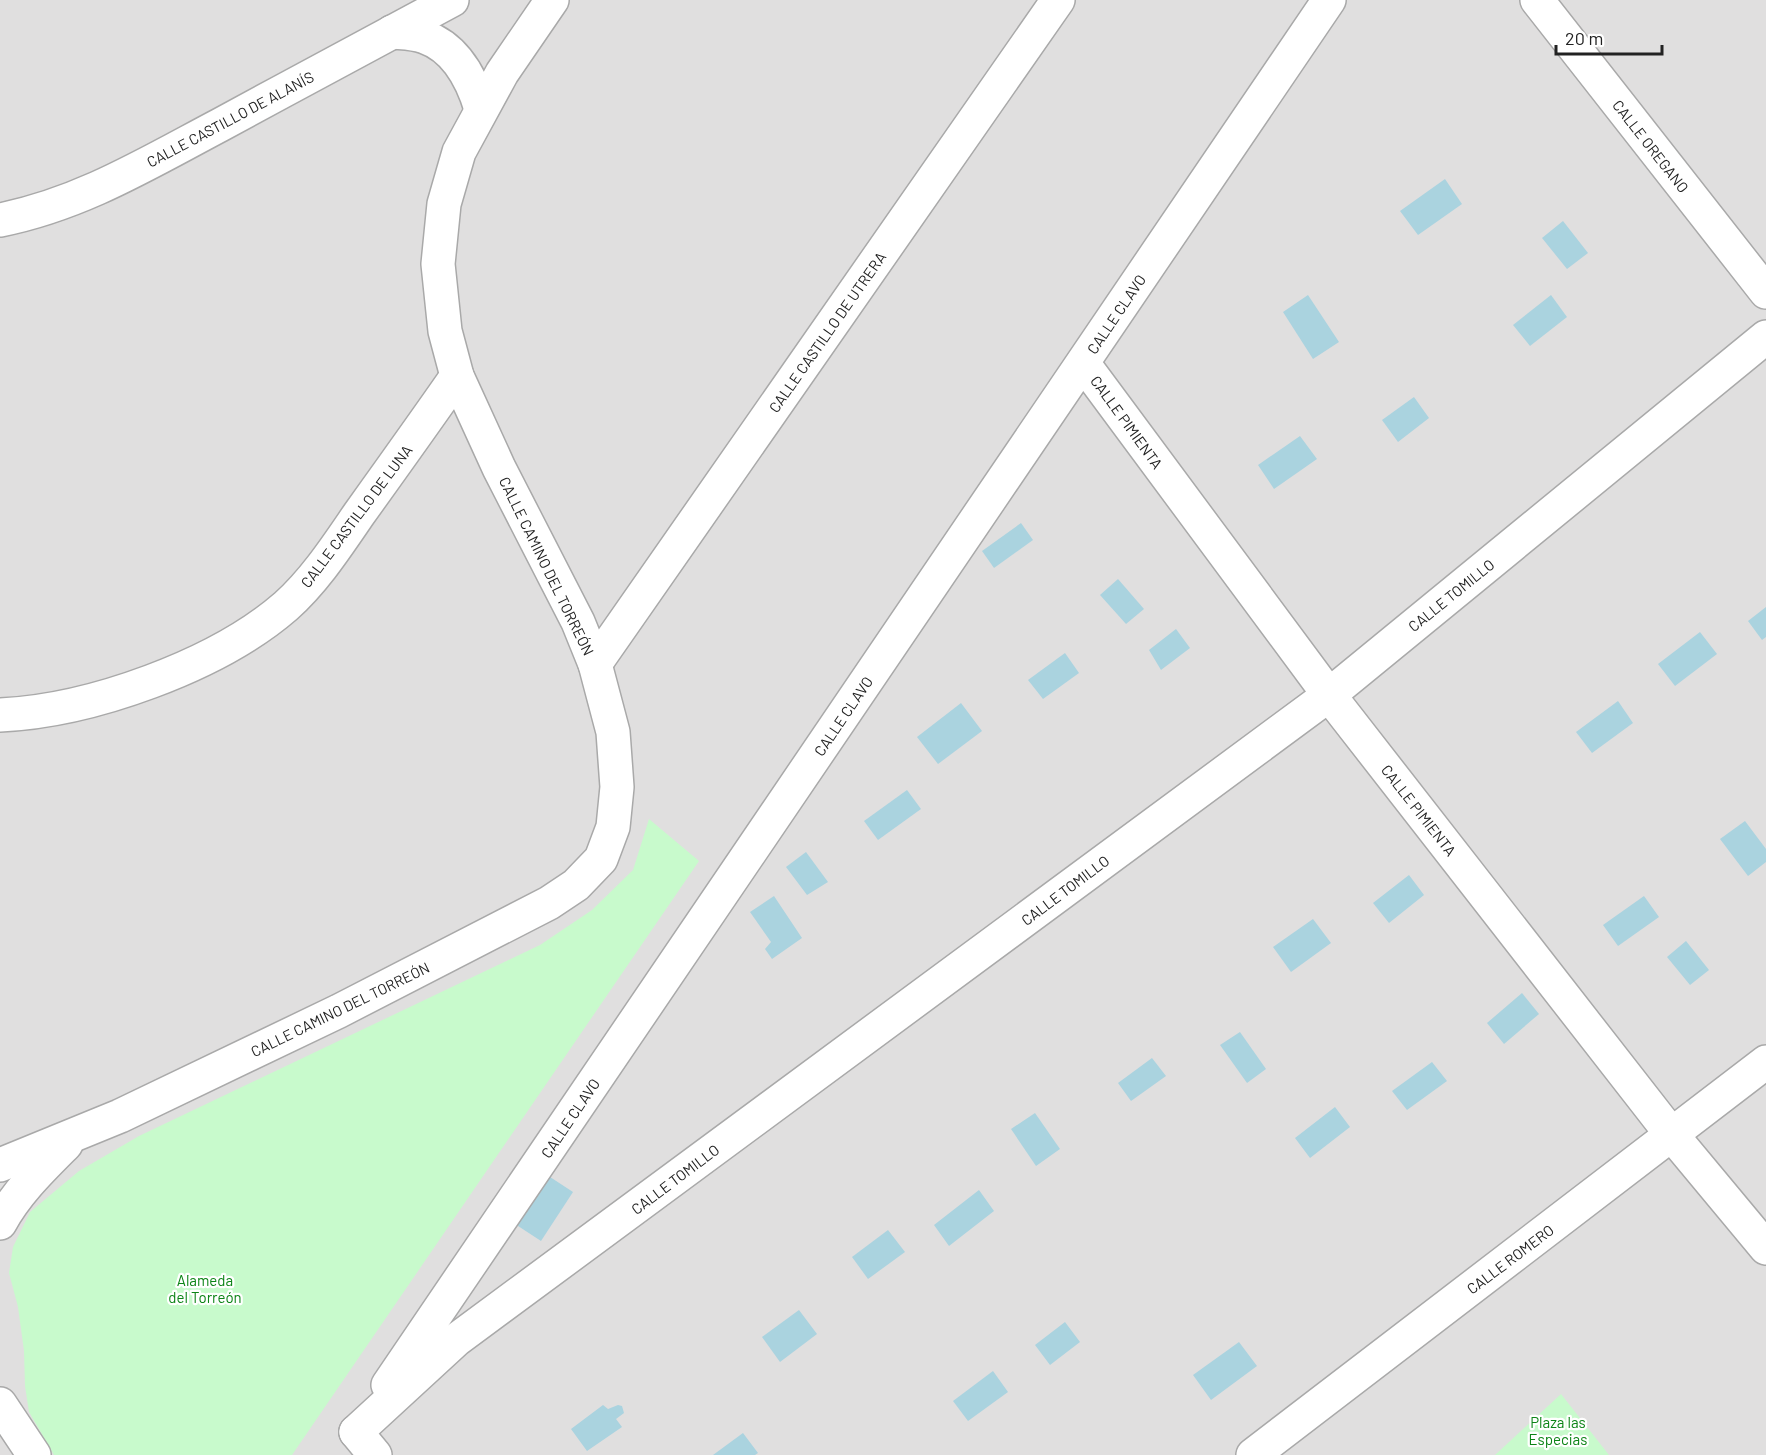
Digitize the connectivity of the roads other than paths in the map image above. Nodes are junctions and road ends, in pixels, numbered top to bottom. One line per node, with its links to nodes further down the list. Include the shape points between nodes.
1 (452, 0): 7 (street, CALLE CASTILLO DE ALANÍS)
2 (524, 0): 8 (street)
3 (552, 0): 8 (street, CALLE CAMINO DEL TORREÓN)
4 (1058, 0): 15 (street, CALLE CASTILLO DE UTRERA)
5 (1329, 0): 13 (street, CALLE CLAVO)
6 (1537, 0): 11 (street, CALLE OREGANO)
7 (392, 32): 9 (street, via 424,36 454,56 476,91); 10 (street, CALLE CASTILLO DE ALANÍS, via 103,187 42,210)
8 (524, 39): 9 (street, CALLE CAMINO DEL TORREÓN)
9 (481, 109): 14 (street, CALLE CAMINO DEL TORREÓN, via 459,152 444,204 438,264 446,331)
10 (0, 220)
11 (1766, 292)
12 (1766, 337): 16 (street, CALLE TOMILLO)
13 (1083, 363): 16 (street, CALLE PIMIENTA); 25 (street, CALLE CLAVO)
14 (457, 376): 15 (street, CALLE CAMINO DEL TORREÓN); 17 (street, CALLE CASTILLO DE LUNA, via 319,571 286,606 242,638 185,668 76,703)
15 (595, 664): 19 (street, CALLE CAMINO DEL TORREÓN, via 613,732 617,787 613,827 601,859 576,885 549,903 339,1011)
16 (1329, 695): 20 (street, CALLE PIMIENTA); 25 (street, CALLE TOMILLO, via 456,1340)
17 (0, 715)
18 (1766, 1062): 20 (street, CALLE ROMERO)
19 (75, 1134): 21 (street, CALLE CAMINO DEL TORREÓN); 22 (street, via 36,1175)
20 (1672, 1134): 23 (street, CALLE PIMIENTA); 27 (street, CALLE ROMERO)
21 (0, 1165)
22 (0, 1223)
23 (1766, 1248)
24 (0, 1404): 26 (street)
25 (366, 1443)
26 (34, 1455)
27 (1253, 1455)

